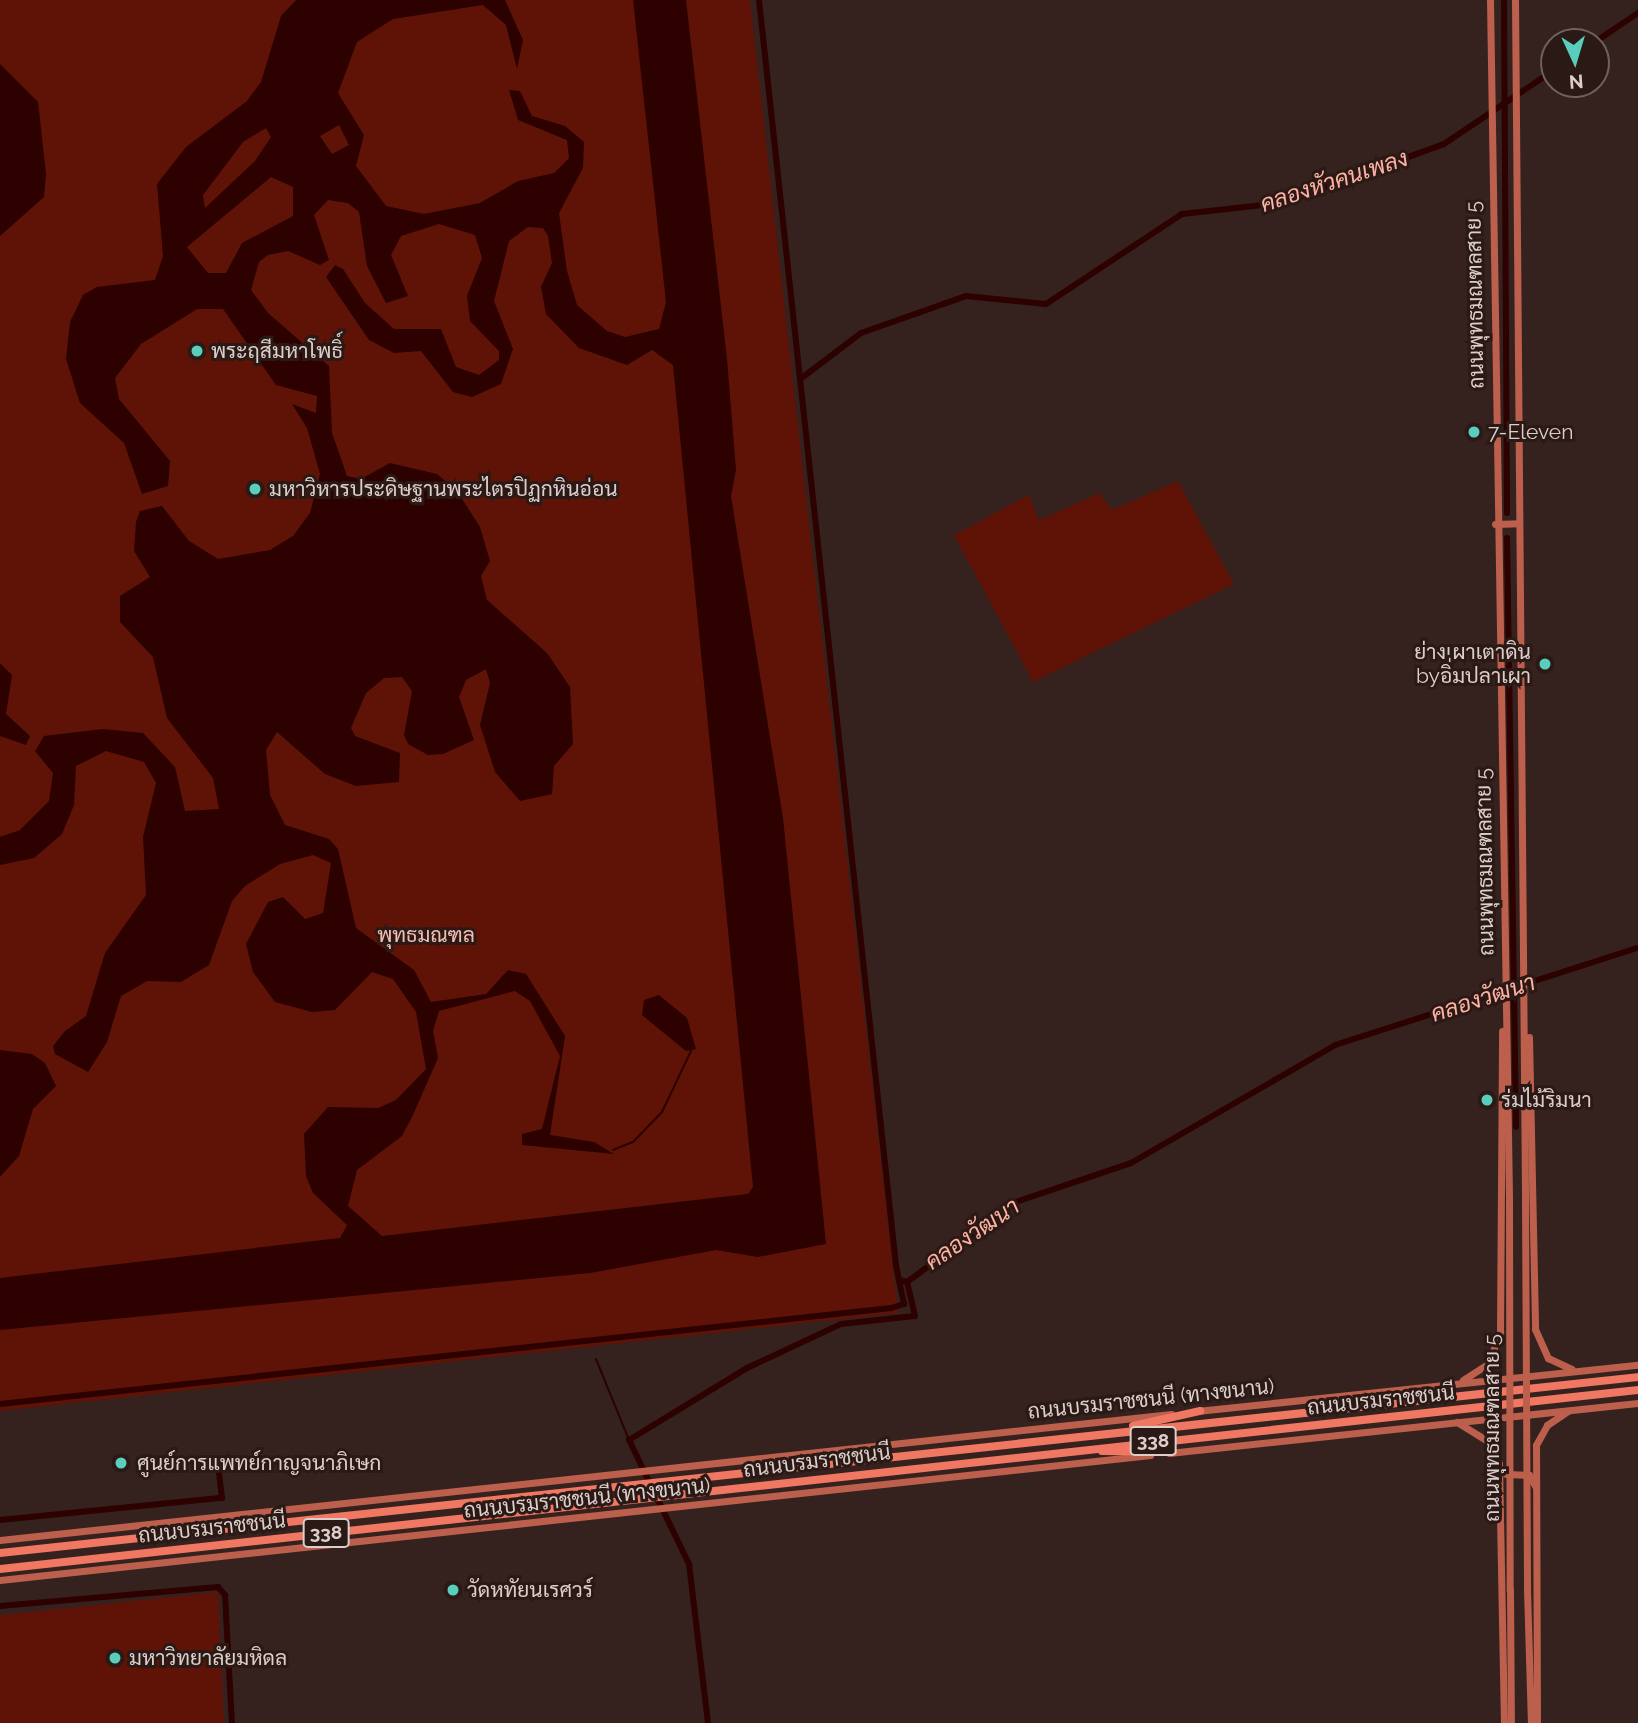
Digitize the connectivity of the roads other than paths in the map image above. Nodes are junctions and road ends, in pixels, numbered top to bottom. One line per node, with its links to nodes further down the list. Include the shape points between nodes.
1 (1490, 0): 4 (main road, ถนนพุทธมณฑลสาย 5)
2 (1515, 0): 3 (main road, ถนนพุทธมณฑลสาย 5)
3 (1519, 523): 4 (main road); 5 (main road, ถนนพุทธมณฑลสาย 5)
4 (1495, 524): 6 (main road, ถนนพุทธมณฑลสาย 5)
5 (1526, 1008): 8 (main road); 29 (main road, ถนนพุทธมณฑลสาย 5, bridge)
6 (1505, 1009): 7 (main road); 28 (main road, ถนนพุทธมณฑลสาย 5, bridge)
7 (1499, 1300): 8 (main road, via 1516,1312); 12 (main road, via 1493,1356 1482,1371)
8 (1535, 1304): 10 (main road, via 1542,1351 1554,1364)
9 (1638, 1365): 10 (main road, ถนนบรมราชชนนี (ทางขนาน) / 338)
10 (1581, 1371): 12 (main road, ถนนบรมราชชนนี (ทางขนาน) / 338)
11 (1638, 1377): 18 (highway, ถนนบรมราชชนนี / 338)
12 (1453, 1384): 16 (main road, ถนนบรมราชชนนี (ทางขนาน) / 338)
13 (1638, 1390): 19 (highway, ถนนบรมราชชนนี / 338)
14 (1638, 1403): 15 (main road, ถนนบรมราชชนนี (ทางขนาน) / 338)
15 (1568, 1410): 17 (main road, ถนนบรมราชชนนี (ทางขนาน) / 338); 22 (main road, via 1541,1434)
16 (1200, 1411): 18 (highway); 23 (main road, ถนนบรมราชชนนี (ทางขนาน) / 338)
17 (1455, 1421): 20 (main road, ถนนบรมราชชนนี (ทางขนาน) / 338); 21 (main road, via 1488,1441)
18 (1057, 1440): 24 (highway, ถนนบรมราชชนนี / 338)
19 (1062, 1451): 20 (highway); 25 (highway, ถนนบรมราชชนนี / 338)
20 (1172, 1452): 26 (main road, ถนนบรมราชชนนี (ทางขนาน) / 338)
21 (1501, 1484): 22 (main road, via 1505,1475 1523,1472); 27 (main road)
22 (1536, 1489): 30 (main road)
23 (0, 1540)
24 (0, 1553)
25 (0, 1569)
26 (0, 1580)
27 (1504, 1723)
28 (1511, 1723)
29 (1531, 1723)
30 (1537, 1723)

